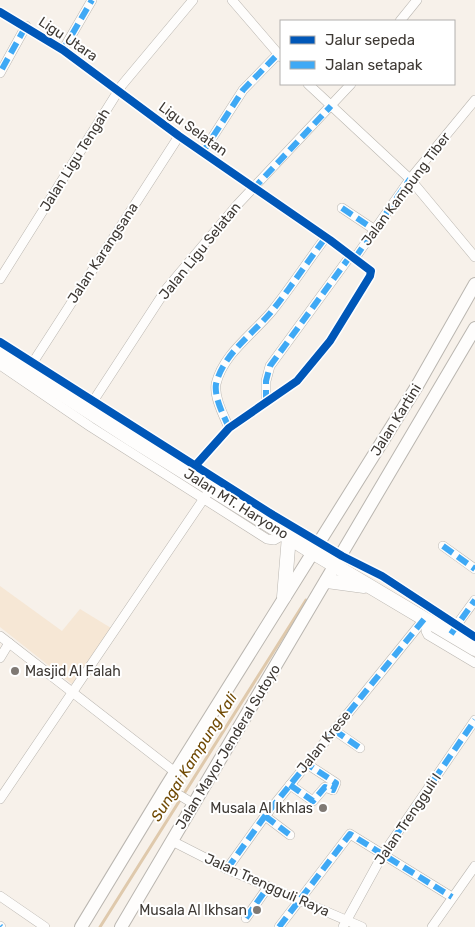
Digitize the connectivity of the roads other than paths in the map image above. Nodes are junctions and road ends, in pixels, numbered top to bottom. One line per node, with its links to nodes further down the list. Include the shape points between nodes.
1 (92, 0): 8 (street)
2 (193, 0): 13 (street, Jalan Ligu Tengah)
3 (232, 0): 9 (street)
4 (417, 0): 6 (street)
5 (0, 12): 7 (street, Ligu Utara)
6 (401, 20)
7 (26, 26): 8 (street, Ligu Utara); 10 (street)
8 (64, 50): 13 (street, Ligu Utara)
9 (279, 55): 17 (street, via 243,90)
10 (0, 73)
11 (310, 85): 15 (street)
12 (350, 85): 15 (street, Jalan Ligu Selatan)
13 (119, 90): 16 (street, Ligu Selatan); 25 (street, Jalan Ligu Tengah)
14 (475, 100): 18 (street, Jalan Kampung Tiber)
15 (335, 102): 18 (street); 19 (street, Jalan Ligu Selatan)
16 (179, 136): 17 (street, Ligu Selatan); 31 (street, Jalan Karangsana)
17 (203, 152): 19 (street, Ligu Selatan)
18 (410, 179): 21 (street, Jalan Kampung Tiber); 23 (street)
19 (254, 187): 22 (street, Ligu Selatan); 33 (street, Jalan Ligu Selatan, via 168,288)
20 (342, 208): 21 (street)
21 (375, 230): 24 (street, Jalan Kampung Tiber)
22 (326, 237): 24 (street, Ligu Selatan); 34 (street, via 274,309 236,348 218,379 216,389)
23 (475, 256)
24 (353, 257): 32 (street, via 270,366); 32 (street, Jalan Kampung Tiber, via 371,271 370,276 330,341 305,372 291,387)
25 (0, 278)
26 (475, 284): 39 (main road, Jalan Kartini, via 417,386)
27 (475, 328): 40 (main road, Jalan Kartini)
28 (0, 342): 31 (street)
29 (0, 354): 31 (main road, Jalan MT. Haryono)
30 (0, 365): 36 (street, via 91,427)
31 (30, 367): 33 (main road, Jalan MT. Haryono)
32 (266, 402): 34 (street, Jalan Kampung Tiber)
33 (90, 406): 35 (main road, Jalan MT. Haryono)
34 (229, 428): 35 (street, Jalan Kampung Tiber)
35 (192, 470): 36 (main road, Jalan MT. Haryono); 39 (street)
36 (208, 493): 37 (main road, Jalan MT. Haryono); 55 (street)
37 (287, 535): 39 (main road, Jalan MT. Haryono); 44 (main road)
38 (443, 546): 41 (street)
39 (316, 547): 40 (main road, Jalan MT. Haryono); 44 (main road, Jalan Kartini)
40 (339, 561): 42 (main road, Jalan Mayor Jenderal Sutoyo); 43 (main road, Jalan MT. Haryono); 46 (street, via 370,569)
41 (475, 569)
42 (327, 580): 43 (main road); 64 (main road, Jalan Mayor Jenderal Sutoyo)
43 (375, 588): 46 (main road, Jalan MT. Haryono)
44 (284, 597): 60 (main road, Jalan Kartini)
45 (475, 600): 48 (street)
46 (413, 603): 47 (main road, Jalan MT. Haryono); 48 (street)
47 (427, 619): 48 (main road, Jalan MT. Haryono); 54 (street, via 428,635); 57 (street, Jalan Krese)
48 (454, 630): 50 (street); 52 (main road, Jalan MT. Haryono)
49 (0, 636): 51 (street)
50 (475, 637)
51 (10, 643): 53 (street); 55 (street)
52 (475, 649)
53 (0, 658)
54 (475, 663)
55 (73, 693): 60 (street); 63 (street)
56 (475, 720): 68 (street, Jalan Trengguli I)
57 (334, 730): 58 (street); 59 (street, Jalan Krese)
58 (360, 748)
59 (307, 764): 61 (street, Jalan Krese); 61 (street, via 336,784 332,790 325,787 313,801)
60 (176, 772): 62 (main road, Jalan Kartini)
61 (290, 785): 65 (street, Jalan Krese)
62 (171, 790): 64 (street); 78 (main road, Jalan Kartini)
63 (0, 799)
64 (189, 802): 67 (main road, Jalan Mayor Jenderal Sutoyo)
65 (264, 816): 66 (street); 70 (street, Jalan Krese)
66 (290, 835)
67 (172, 840): 70 (street, Jalan Trengguli Raya); 79 (main road, Jalan Mayor Jenderal Sutoyo)
68 (383, 854): 73 (street); 74 (street, via 350,834); 76 (street, Jalan Trengguli I)
69 (475, 866): 73 (street)
70 (227, 869): 71 (street, Jalan Trengguli Raya)
71 (268, 887): 74 (street, Jalan Trengguli Raya); 75 (street)
72 (0, 896): 77 (street)
73 (452, 897): 82 (street)
74 (300, 901): 76 (street, Jalan Trengguli Raya); 80 (street)
75 (246, 918)
76 (344, 924): 81 (street, Jalan Trengguli Raya)
77 (45, 927)
78 (81, 927)
79 (121, 927)
80 (279, 927)
81 (362, 927)
82 (432, 927)

